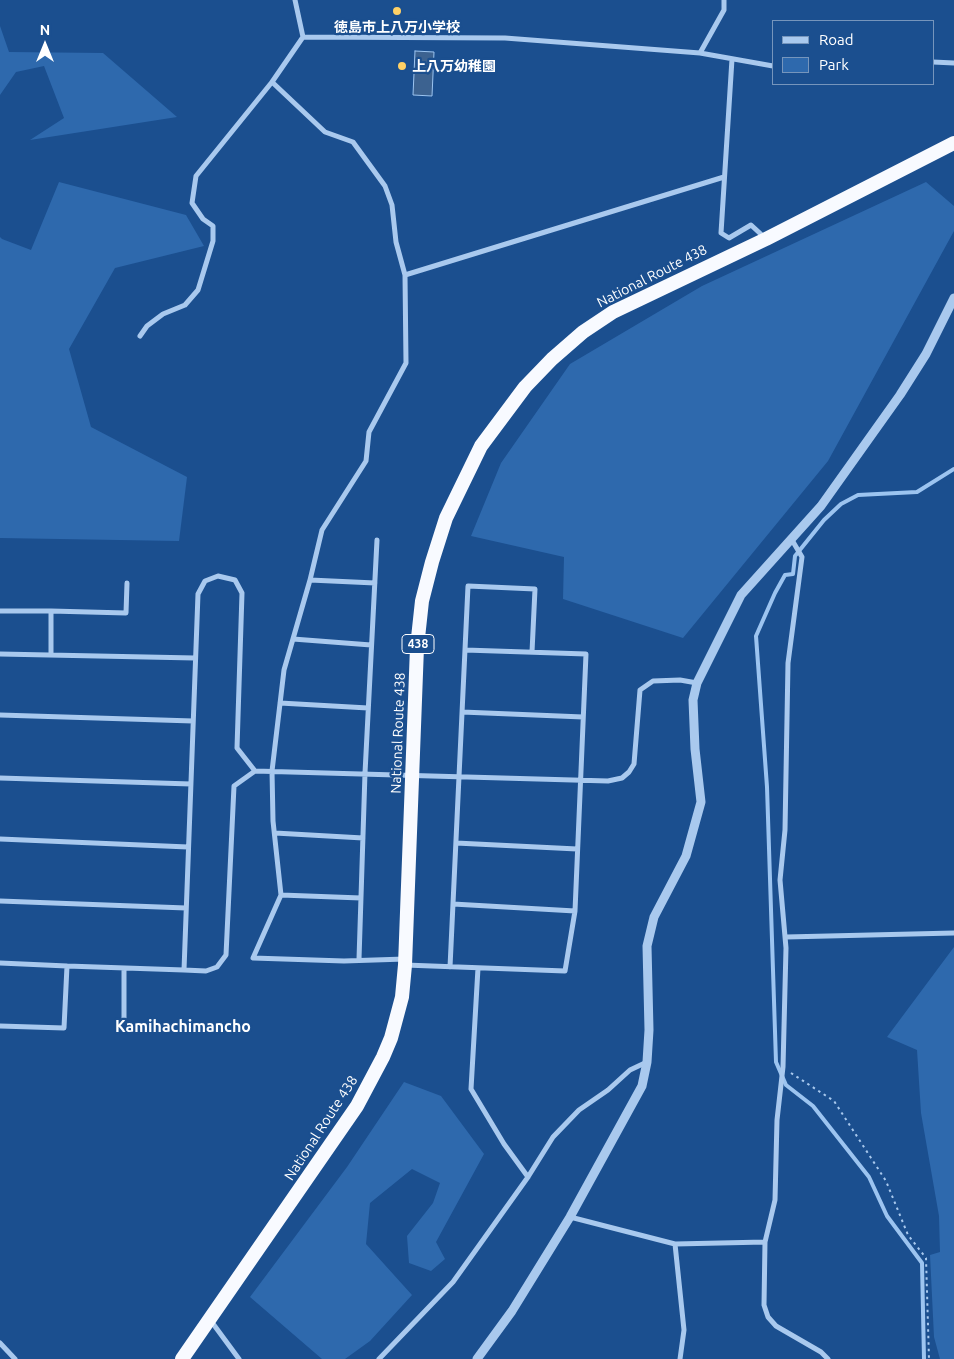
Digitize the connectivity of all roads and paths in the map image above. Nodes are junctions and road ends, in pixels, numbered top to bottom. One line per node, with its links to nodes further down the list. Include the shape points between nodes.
1 (295, 0): 3 (street)
2 (724, 0): 4 (street, via 724,10)
3 (303, 37): 4 (street, via 505,38); 9 (street)
4 (700, 54): 5 (street)
5 (732, 59): 8 (street); 11 (street)
6 (934, 62): 7 (street)
7 (954, 63)
8 (772, 66)
9 (272, 82): 13 (street, via 325,132 354,142 385,186 392,205 396,242); 15 (street, via 196,176 192,203 202,219 213,226 213,241 198,290 185,306 163,314)
10 (954, 143): 12 (highway, National Route 438 / 438)
11 (724, 177): 12 (street, via 721,233 729,238 751,226); 13 (street)
12 (766, 239): 40 (highway, National Route 438 / 438, via 613,312 583,332 525,387 481,446 446,518 422,601 417,647)
13 (405, 275): 18 (street, via 406,363 369,432 366,461 322,530)
14 (954, 298): 17 (street, via 926,354 900,395)
15 (140, 336)
16 (377, 540): 20 (street)
17 (795, 542): 30 (street, via 741,595); 58 (street, via 801,552 801,569 788,663 785,830 780,880)
18 (310, 580): 20 (street); 23 (street)
19 (127, 583): 22 (street, via 126,613)
20 (375, 583): 24 (street)
21 (0, 611): 22 (street)
22 (51, 612): 28 (street)
23 (293, 639): 24 (street); 31 (street, via 284,670)
24 (372, 645): 32 (street)
25 (465, 650): 26 (street); 26 (street, via 468,586 535,589); 33 (street)
26 (532, 652): 35 (street, via 586,654)
27 (0, 654): 28 (street)
28 (51, 655): 29 (street)
29 (196, 658): 36 (street); 37 (street, via 198,594 205,581 218,576 234,580 242,594 237,748)
30 (696, 683): 43 (street, via 663,680 646,684 640,690 637,702 634,764 629,772 622,778 608,781); 69 (street, via 693,700 700,802 686,856 654,917 647,946)
31 (280, 703): 32 (street); 38 (street)
32 (368, 708): 39 (street)
33 (462, 712): 35 (street); 41 (street)
34 (0, 715): 36 (street)
35 (583, 717): 43 (street)
36 (193, 721): 44 (street)
37 (255, 771): 38 (street); 66 (street, via 234,786 226,955 218,967 206,971)
38 (272, 771): 39 (street); 45 (street)
39 (365, 773): 40 (street); 46 (street)
40 (413, 775): 41 (street); 60 (highway, National Route 438 / 438)
41 (459, 776): 43 (street); 48 (street)
42 (0, 778): 44 (street)
43 (580, 780): 50 (street)
44 (191, 784): 49 (street)
45 (275, 833): 46 (street); 51 (street)
46 (363, 838): 52 (street)
47 (0, 840): 49 (street)
48 (456, 843): 50 (street); 54 (street)
49 (188, 847): 55 (street)
50 (578, 848): 56 (street)
51 (281, 895): 52 (street); 59 (street, via 253,958)
52 (361, 898): 59 (street)
53 (0, 901): 55 (street)
54 (453, 904): 56 (street); 63 (street)
55 (186, 908): 66 (street)
56 (575, 911): 65 (street, via 565,971)
57 (954, 933): 58 (street)
58 (786, 937): 70 (street)
59 (359, 959): 60 (street)
60 (405, 962): 63 (street); 75 (highway, National Route 438 / 438, via 397,1016 372,1079 337,1137)
61 (0, 963): 62 (street)
62 (67, 966): 64 (street); 68 (street, via 64,1028)
63 (450, 967): 65 (street)
64 (124, 968): 66 (street); 67 (street)
65 (478, 968): 71 (street, via 471,1089)
66 (184, 970)
67 (124, 1019)
68 (0, 1026)
69 (647, 1062): 71 (street, via 630,1070 579,1110 553,1137); 72 (street, via 642,1086)
70 (783, 1067): 73 (street, via 775,1150 775,1200); 84 (path, via 834,1102 886,1181 908,1235 926,1258)
71 (528, 1177): 80 (street, via 453,1282)
72 (570, 1217): 74 (street); 81 (street)
73 (765, 1242): 74 (street); 83 (street, via 764,1305 768,1316 788,1335)
74 (675, 1244): 82 (street, via 684,1330)
75 (210, 1320): 78 (highway, National Route 438 / 438); 79 (street)
76 (0, 1343): 77 (street)
77 (15, 1359)
78 (182, 1359)
79 (239, 1359)
80 (379, 1359)
81 (478, 1359)
82 (680, 1359)
83 (828, 1359)
84 (929, 1359)

